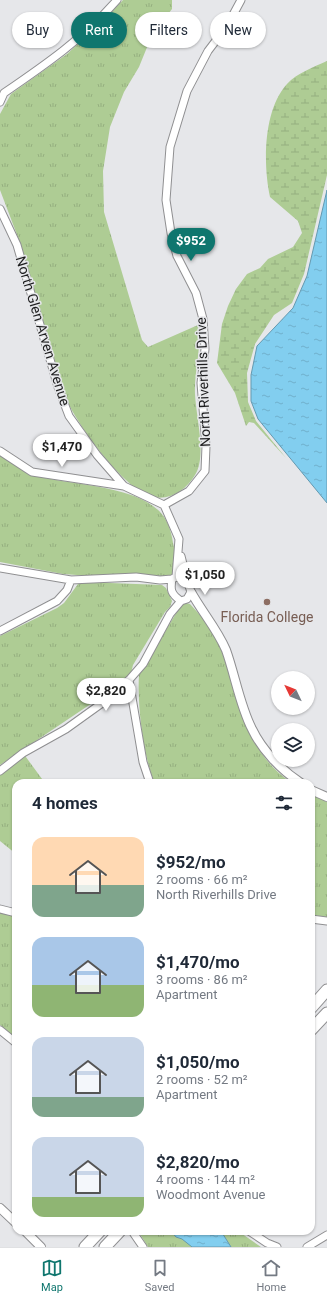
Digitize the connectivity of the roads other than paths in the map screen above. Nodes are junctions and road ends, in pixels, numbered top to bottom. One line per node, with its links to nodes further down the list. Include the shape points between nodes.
1 (117, 0): 3 (street, via 97,23 61,53)
2 (240, 0): 8 (street, North Riverhills Drive, via 227,26 208,51 186,91 170,147 166,200 171,233 177,256 196,293 203,319 205,349 201,383 206,446 204,471 189,491)
3 (2, 91): 4 (street)
4 (0, 102)
5 (0, 210): 7 (street, North Glen Arven Avenue, via 17,245 58,387 69,416 97,455)
6 (0, 451): 7 (street, via 32,472)
7 (124, 486): 8 (street, North Glen Arven Avenue)
8 (164, 505): 9 (street, via 179,539)
9 (180, 552): 11 (street); 14 (street)
10 (0, 568): 12 (street)
11 (174, 578): 13 (street); 14 (street); 15 (street)
12 (71, 580): 13 (street, via 136,577); 19 (street, via 67,590 57,601)
13 (160, 580): 15 (street)
14 (187, 580): 17 (street)
15 (170, 589): 16 (street)
16 (174, 596): 17 (street); 18 (street)
17 (186, 597): 18 (street); 23 (street, via 212,624 225,650 252,729 270,756)
18 (170, 614): 20 (street, via 143,664)
19 (0, 631)
20 (129, 680): 21 (street, via 66,729 23,753); 22 (street, via 143,762)
21 (0, 771)
22 (149, 779)
23 (295, 779)
24 (315, 792): 25 (street)
25 (327, 797)
26 (0, 909): 27 (street)
27 (12, 912)
28 (315, 920): 29 (street)
29 (327, 921)
30 (327, 990): 31 (main road)
31 (315, 1004)
32 (327, 1013): 33 (main road)
33 (315, 1026)
34 (0, 1030): 35 (street)
35 (12, 1040)
36 (0, 1208): 37 (street)
37 (12, 1219)
38 (29, 1235): 44 (street)
39 (96, 1235): 45 (main road)
40 (116, 1235): 46 (main road)
41 (135, 1235): 47 (street)
42 (255, 1235): 48 (street)
43 (327, 1235): 49 (street)
44 (41, 1247)
45 (86, 1247)
46 (105, 1247)
47 (143, 1247)
48 (277, 1247)
49 (307, 1247)

